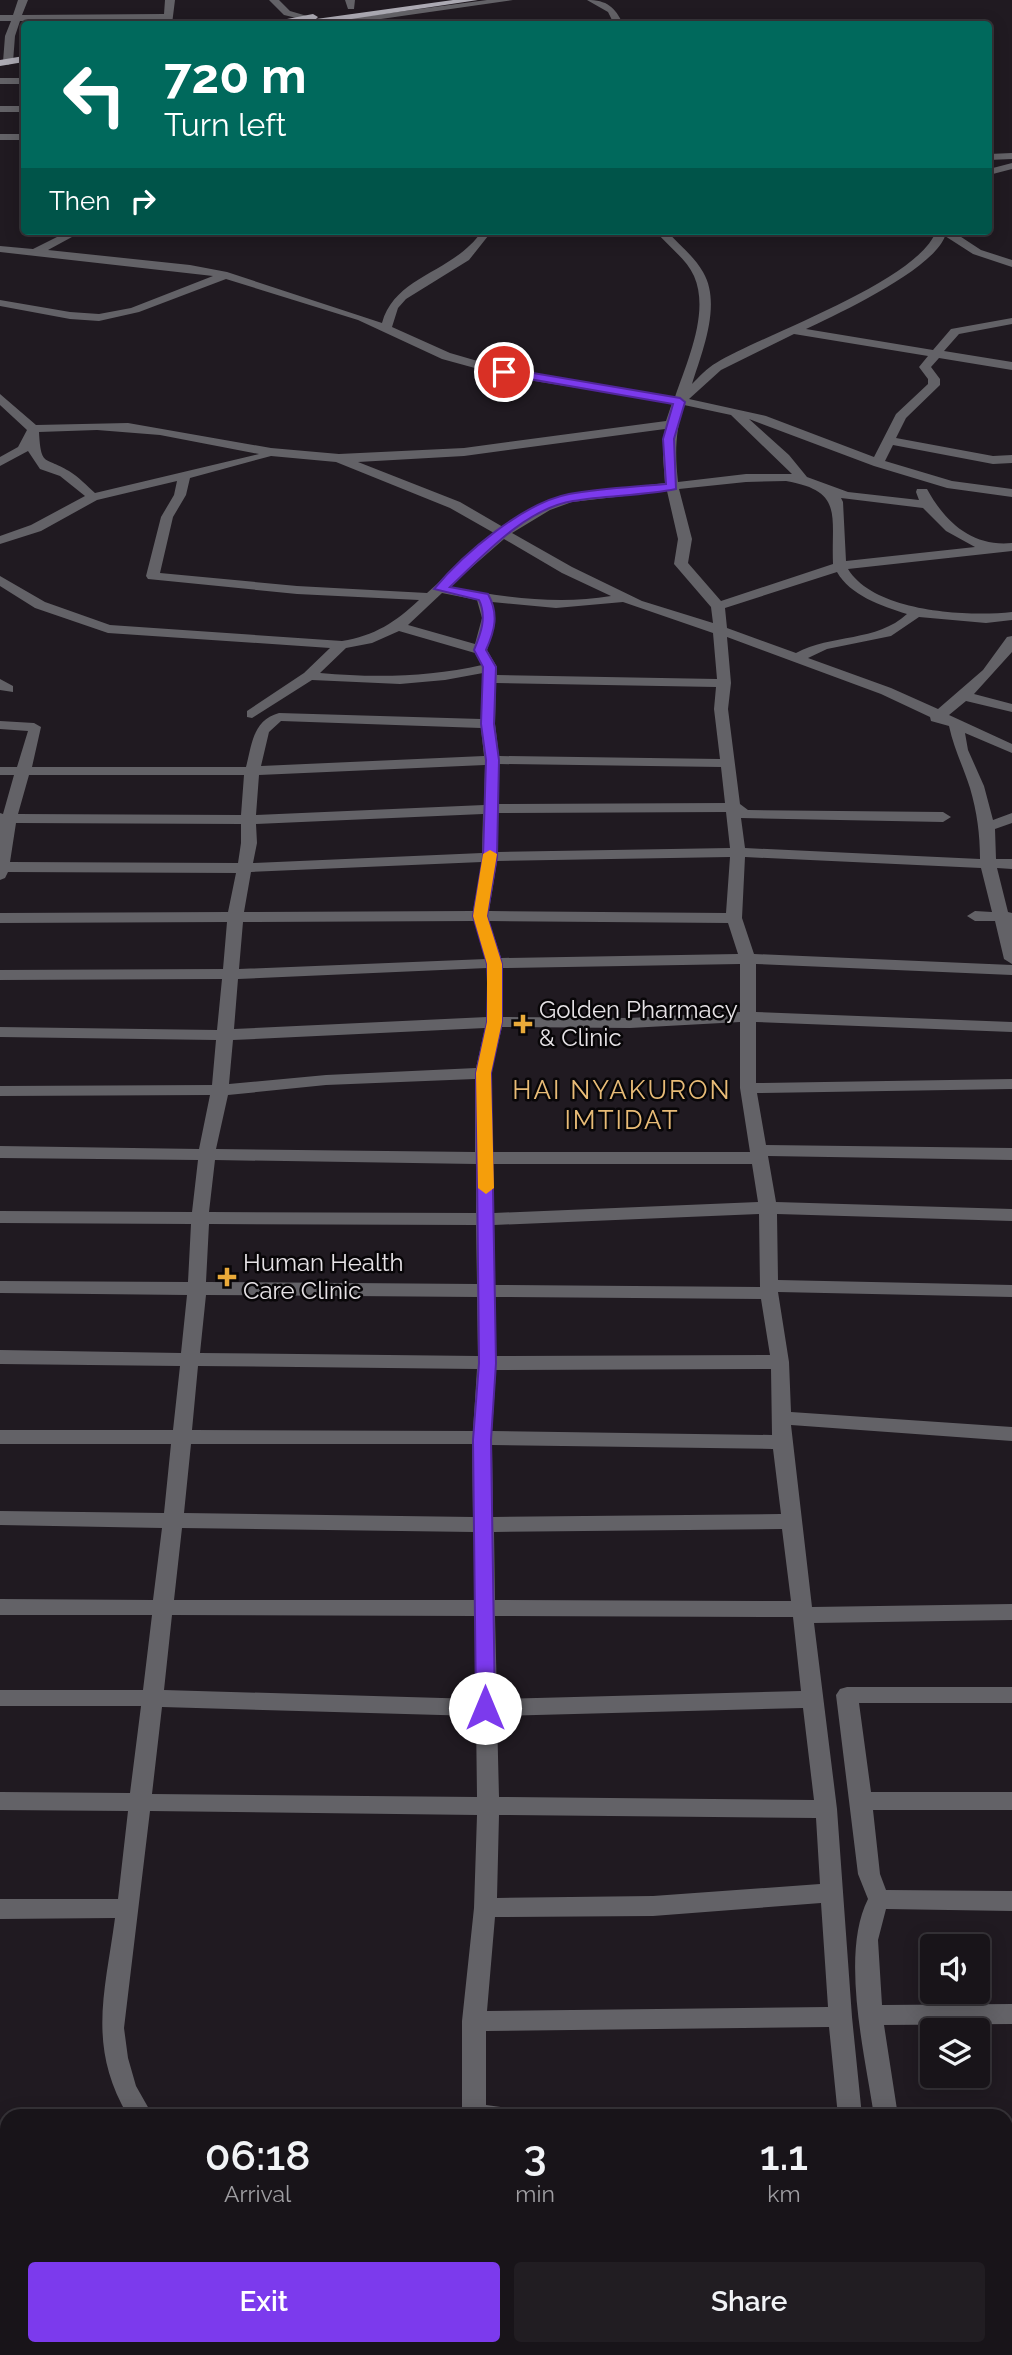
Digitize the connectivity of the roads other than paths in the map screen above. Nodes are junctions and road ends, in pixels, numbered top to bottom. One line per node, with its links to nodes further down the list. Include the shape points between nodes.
1 (23, 0): 10 (street)
2 (170, 0): 11 (street)
3 (274, 0): 12 (street)
4 (434, 0): 8 (main road)
5 (473, 0): 12 (main road)
6 (508, 0): 13 (street)
7 (592, 0): 14 (street, via 611,10)
8 (350, 4): 12 (main road)
9 (0, 18): 10 (street)
10 (16, 18): 11 (street); 15 (street)
11 (168, 21)
12 (305, 21)
13 (352, 21)
14 (616, 21)
15 (5, 36): 17 (street)
16 (21, 60): 17 (main road)
17 (3, 64): 18 (main road)
18 (21, 65)
19 (0, 81): 20 (street)
20 (21, 81)
21 (0, 109): 22 (street)
22 (21, 109)
23 (0, 137): 24 (street)
24 (21, 137)
25 (1012, 156): 26 (street)
26 (992, 157)
27 (1012, 166): 28 (street)
28 (992, 171)
29 (69, 235): 35 (street)
30 (484, 235): 40 (street, via 469,256 402,297)
31 (665, 235): 45 (street, via 705,286 699,343)
32 (941, 235): 41 (street, via 897,276 841,309)
33 (950, 235): 36 (street)
34 (0, 249): 35 (street)
35 (36, 252): 37 (street)
36 (1012, 264)
37 (227, 275): 38 (street, via 162,303 83,317); 40 (street)
38 (0, 303)
39 (1012, 321): 42 (street, via 960,329)
40 (386, 328): 45 (street, via 446,356 504,372)
41 (792, 330): 42 (street); 45 (street, via 717,367)
42 (935, 354): 43 (street); 49 (street, via 925,367 934,385 900,417)
43 (1012, 366)
44 (0, 398): 48 (street)
45 (680, 402): 46 (street); 47 (street)
46 (734, 412): 54 (street); 57 (street)
47 (671, 424): 51 (street, via 505,449); 58 (street)
48 (33, 429): 50 (street, via 84,424 158,431); 53 (street, via 23,449); 62 (street, via 34,451 44,466 64,473)
49 (888, 440): 52 (street, via 993,460); 54 (street)
50 (272, 454): 51 (street); 56 (street)
51 (338, 458): 64 (street, via 455,505)
52 (1012, 459)
53 (0, 462)
54 (878, 463): 55 (street)
55 (919, 475): 59 (street); 63 (street)
56 (184, 477): 62 (street); 71 (street, via 167,517 153,576 298,590)
57 (803, 480): 58 (street, via 766,477); 60 (street)
58 (672, 487): 64 (street, via 570,498); 74 (street, via 685,539 681,564)
59 (966, 487): 61 (street); 63 (street)
60 (826, 490): 63 (street, via 873,500); 69 (street, via 837,502)
61 (1012, 493)
62 (93, 497): 65 (street, via 36,528)
63 (924, 501): 67 (street, via 962,537)
64 (503, 530): 71 (street); 73 (street, via 567,570)
65 (0, 540)
66 (1012, 547): 67 (street)
67 (991, 550): 68 (street); 69 (street)
68 (1012, 557)
69 (840, 566): 74 (street); 75 (street, via 850,583)
70 (0, 580): 80 (street, via 40,605 108,629)
71 (436, 593): 72 (street); 77 (street)
72 (484, 597): 73 (street, via 567,606); 81 (street, via 490,611)
73 (625, 598): 78 (street)
74 (718, 606): 78 (street)
75 (916, 613): 76 (street); 82 (street, via 887,632 825,645)
76 (1012, 617)
77 (398, 626): 80 (street, via 361,643); 81 (street)
78 (720, 631): 82 (street); 86 (street)
79 (1012, 640): 88 (street)
80 (341, 645): 84 (street)
81 (480, 650): 83 (street)
82 (796, 659): 92 (street)
83 (490, 673): 84 (street, via 417,681); 86 (street); 93 (street)
84 (309, 676): 90 (street)
85 (0, 683): 87 (street, via 8,689)
86 (724, 683): 97 (street, via 721,709)
87 (0, 688)
88 (963, 696): 89 (street); 91 (street)
89 (1012, 708)
90 (252, 714)
91 (936, 718)
92 (956, 722): 95 (street); 107 (street)
93 (488, 724): 96 (street); 100 (street, via 279,717 262,731)
94 (0, 725): 99 (street, via 34,727)
95 (1012, 749)
96 (492, 760): 97 (street); 100 (street); 102 (street)
97 (727, 762): 101 (street)
98 (0, 771): 99 (street)
99 (22, 771): 100 (street); 104 (street)
100 (252, 771): 106 (street)
101 (734, 807): 102 (street); 103 (street, via 745,814); 108 (street)
102 (492, 809): 106 (street); 109 (street)
103 (943, 817)
104 (5, 818): 106 (street); 113 (street)
105 (1012, 818): 107 (street)
106 (248, 820): 112 (street)
107 (987, 827): 110 (street)
108 (738, 852): 109 (street); 110 (street); 119 (street)
109 (490, 857): 112 (street); 114 (street)
110 (988, 864): 111 (street); 116 (street)
111 (1012, 864)
112 (243, 869): 113 (street); 118 (street)
113 (1, 870)
114 (480, 916): 118 (street); 119 (street); 122 (street)
115 (975, 916): 116 (street)
116 (1006, 917): 121 (street)
117 (0, 918): 118 (street)
118 (235, 918): 124 (street)
119 (734, 918): 120 (street)
120 (748, 959): 122 (street); 123 (street); 126 (street)
121 (1012, 959)
122 (495, 964): 124 (street); 127 (street)
123 (1012, 970)
124 (230, 974): 125 (street); 130 (street)
125 (0, 975)
126 (747, 1017): 127 (street, via 630,1023); 128 (street); 133 (street)
127 (495, 1022): 130 (street); 131 (street)
128 (1012, 1027)
129 (0, 1032): 130 (street)
130 (224, 1035): 134 (street)
131 (483, 1073): 134 (street); 140 (street)
132 (1012, 1084): 133 (street)
133 (748, 1088): 138 (street)
134 (220, 1090): 135 (street); 137 (street)
135 (0, 1091)
136 (0, 1152): 137 (street)
137 (207, 1153): 140 (street); 144 (street)
138 (758, 1154): 139 (street); 140 (street); 141 (street)
139 (1012, 1154)
140 (485, 1158): 145 (street)
141 (768, 1208): 142 (street); 145 (street); 147 (street)
142 (1012, 1215)
143 (0, 1217): 144 (street)
144 (200, 1217): 145 (street); 148 (street)
145 (486, 1219): 150 (street)
146 (0, 1287): 148 (street)
147 (769, 1289): 149 (street); 150 (street); 153 (street)
148 (197, 1290): 150 (street); 152 (street)
149 (1012, 1291)
150 (485, 1293): 154 (street)
151 (0, 1357): 152 (street)
152 (189, 1361): 154 (street); 158 (street)
153 (780, 1362): 154 (street); 155 (street)
154 (487, 1363): 159 (street)
155 (783, 1418): 156 (street); 160 (street)
156 (1012, 1434)
157 (0, 1437): 158 (street)
158 (179, 1438): 159 (street); 162 (street)
159 (482, 1440): 160 (street); 164 (street)
160 (782, 1442): 163 (street)
161 (0, 1518): 162 (street)
162 (173, 1519): 164 (street); 167 (street)
163 (791, 1521): 164 (street); 168 (street)
164 (483, 1525): 165 (street)
165 (486, 1606): 167 (street); 168 (street); 174 (street)
166 (0, 1607): 167 (street)
167 (161, 1607): 172 (street)
168 (802, 1612): 169 (street); 173 (street)
169 (1012, 1612)
170 (1012, 1695): 176 (street, via 848,1695)
171 (0, 1698): 172 (street)
172 (151, 1698): 174 (street); 178 (street)
173 (813, 1699): 174 (street); 180 (street)
174 (485, 1708): 179 (street)
175 (0, 1801): 178 (street)
176 (861, 1801): 177 (street); 182 (street, via 869,1874)
177 (1012, 1801)
178 (140, 1802): 179 (street); 184 (street)
179 (488, 1804): 180 (street); 185 (street)
180 (826, 1809): 181 (street)
181 (832, 1893): 185 (street, via 653,1906); 189 (street)
182 (878, 1899): 183 (street); 188 (street, via 866,1935)
183 (1012, 1901)
184 (128, 1908): 186 (street); 191 (street, via 112,2028 125,2089)
185 (485, 1908): 190 (street)
186 (0, 1909)
187 (1012, 2014): 188 (street)
188 (871, 2015): 194 (street)
189 (840, 2017): 190 (street); 193 (street)
190 (474, 2021): 192 (street)
191 (137, 2109)
192 (474, 2109)
193 (849, 2109)
194 (885, 2109)

